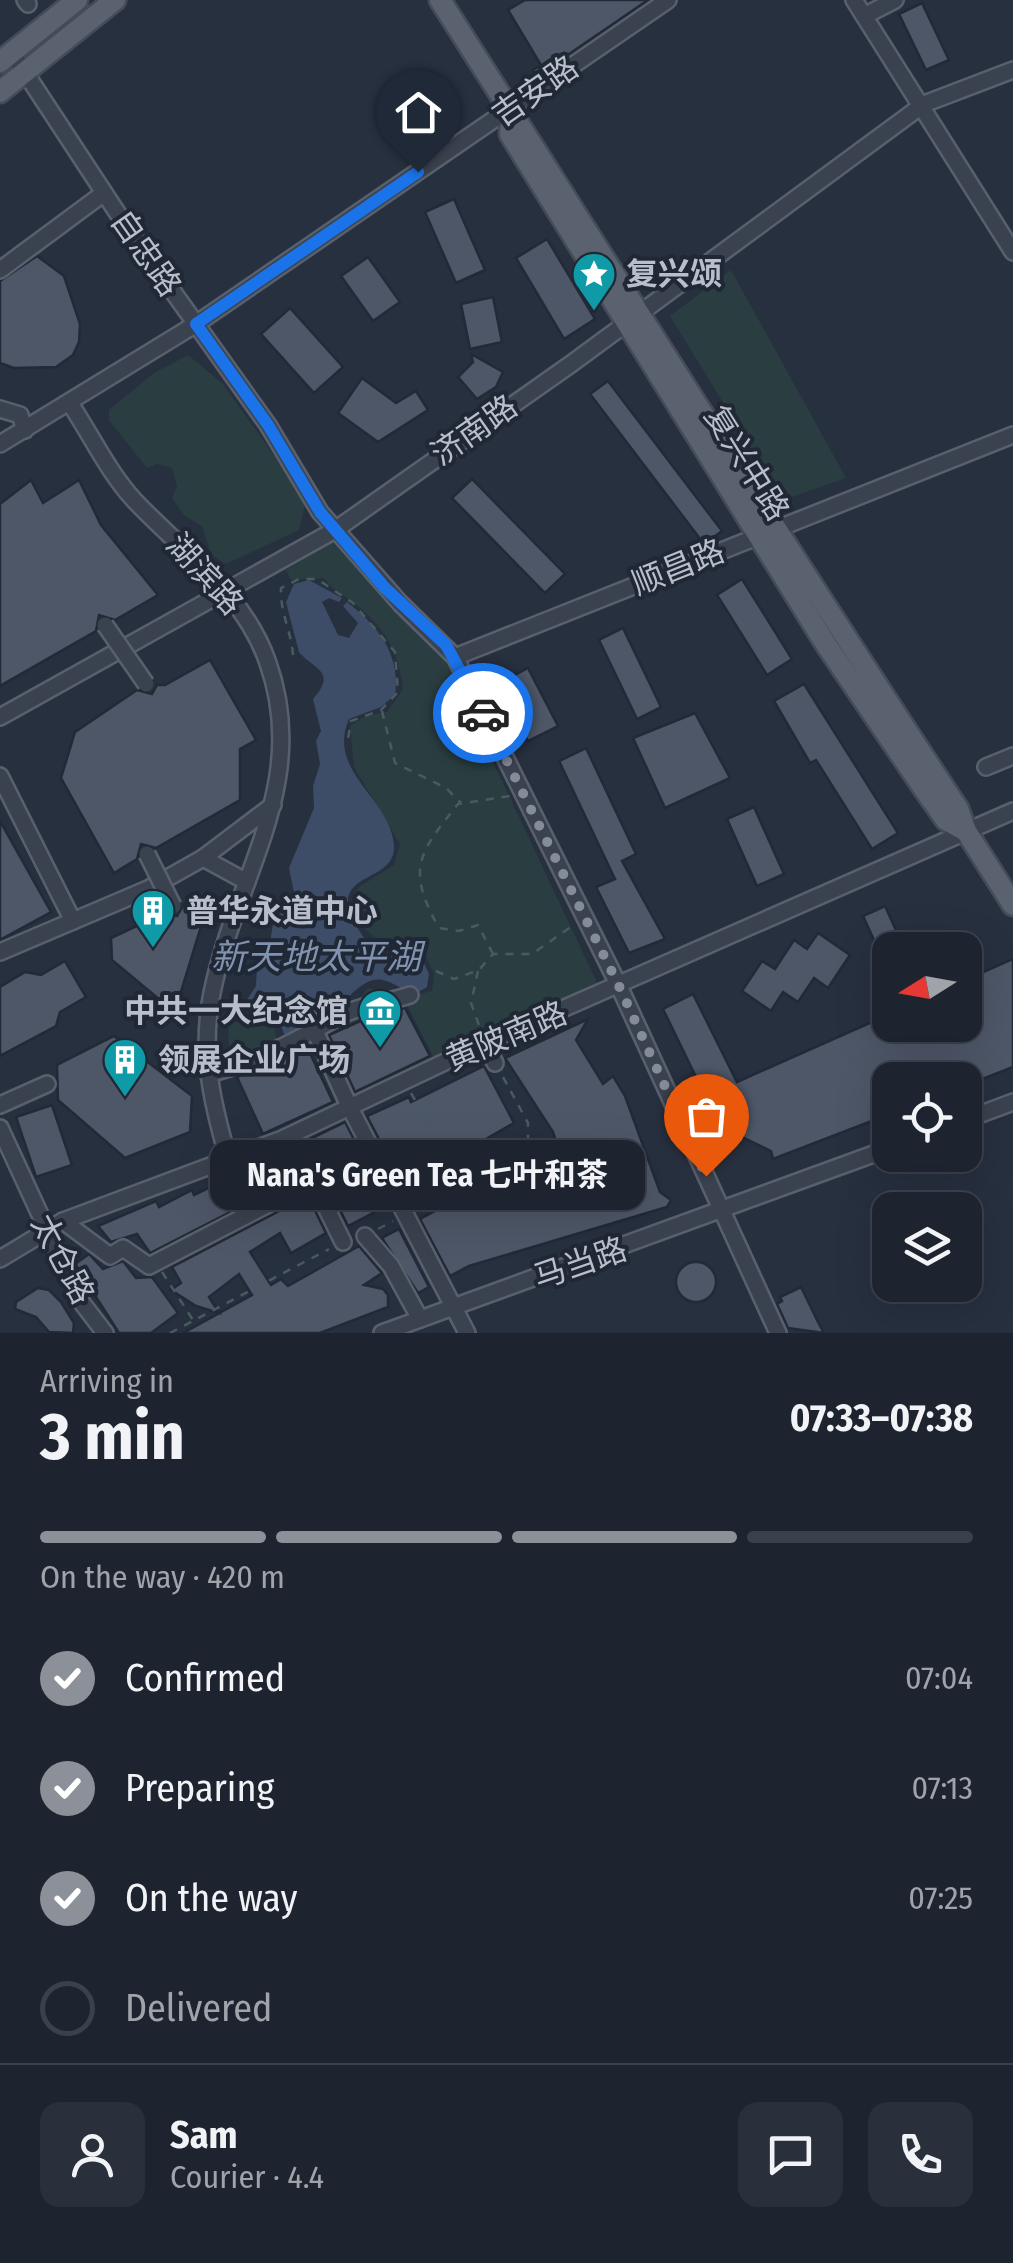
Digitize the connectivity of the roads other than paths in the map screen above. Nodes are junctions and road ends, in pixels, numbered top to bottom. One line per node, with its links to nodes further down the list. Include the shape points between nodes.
1 (77, 0): 8 (main road)
2 (115, 0): 10 (main road)
3 (440, 0): 13 (main road, 复兴中路)
4 (668, 0): 13 (street, 吉安路)
5 (854, 0): 7 (street)
6 (894, 0): 7 (street)
7 (864, 16): 12 (street)
8 (6, 58): 10 (street, 自忠路)
9 (1013, 70): 12 (street, 济南路)
10 (25, 75): 11 (main road); 14 (street, 自忠路)
11 (0, 92)
12 (924, 104): 15 (street); 17 (street, 济南路)
13 (512, 108): 17 (main road, 复兴中路, via 510,134); 18 (street, 吉安路)
14 (104, 193): 16 (street); 18 (street, 自忠路)
15 (1013, 252)
16 (0, 270)
17 (634, 317): 24 (street, 济南路); 25 (main road, 复兴中路)
18 (196, 324): 19 (street, 吉安路); 24 (street, 自忠路)
19 (71, 405): 21 (street, 吉安路); 26 (street, 湖滨路, via 132,497)
20 (0, 408): 21 (street, via 20,415)
21 (25, 430): 23 (street, 吉安路)
22 (1013, 435): 25 (street, 顺昌路)
23 (0, 444)
24 (335, 530): 26 (street, 济南路); 29 (street, 自忠路)
25 (764, 531): 29 (street, 顺昌路); 37 (main road, 复兴中路, via 924,788 946,820)
26 (227, 591): 28 (street, 济南路); 35 (street, 湖滨路, via 254,633 277,691 281,774)
27 (105, 625): 28 (street, bridge)
28 (121, 648): 30 (street, bridge); 31 (street, 济南路)
29 (455, 658): 46 (street, 自忠路)
30 (146, 684)
31 (0, 717)
32 (1013, 756): 33 (street)
33 (986, 768)
34 (0, 776): 44 (street)
35 (273, 805): 39 (street); 41 (street, 湖滨路)
36 (1013, 811): 37 (street, 黄陂南路)
37 (966, 831): 43 (main road, 复兴中路); 46 (street, 黄陂南路)
38 (146, 854): 40 (street, bridge)
39 (203, 858): 40 (street); 41 (street)
40 (161, 881): 42 (street, bridge); 44 (street)
41 (247, 882): 51 (street, 湖滨路, via 212,991)
42 (174, 906)
43 (1013, 906)
44 (73, 921): 45 (street)
45 (0, 952)
46 (619, 986): 49 (street, 黄陂南路); 60 (street, 自忠路)
47 (410, 994): 48 (street)
48 (313, 1026): 51 (street, via 247,1064); 55 (street)
49 (485, 1043): 50 (street); 55 (street, 黄陂南路)
50 (494, 1062)
51 (208, 1074): 59 (street, 湖滨路)
52 (46, 1084): 54 (street)
53 (1013, 1102): 56 (street)
54 (0, 1105)
55 (349, 1106): 59 (street, 黄陂南路); 66 (street)
56 (982, 1114)
57 (0, 1128): 62 (street, 太仓路)
58 (872, 1155): 60 (street, 马当路)
59 (228, 1158): 61 (street, 黄陂南路)
60 (722, 1211): 66 (street, 马当路); 71 (street, 自忠路)
61 (64, 1221): 62 (street, 黄陂南路); 64 (street, via 110,1256 123,1248 149,1266 313,1181)
62 (46, 1230): 65 (street, 黄陂南路); 68 (street, 太仓路, via 79,1299)
63 (364, 1236): 67 (street, via 392,1266)
64 (344, 1242)
65 (0, 1259)
66 (454, 1308): 67 (street, 马当路); 70 (street)
67 (420, 1320): 69 (street, 马当路)
68 (105, 1333)
69 (382, 1333)
70 (467, 1333)
71 (778, 1333)

